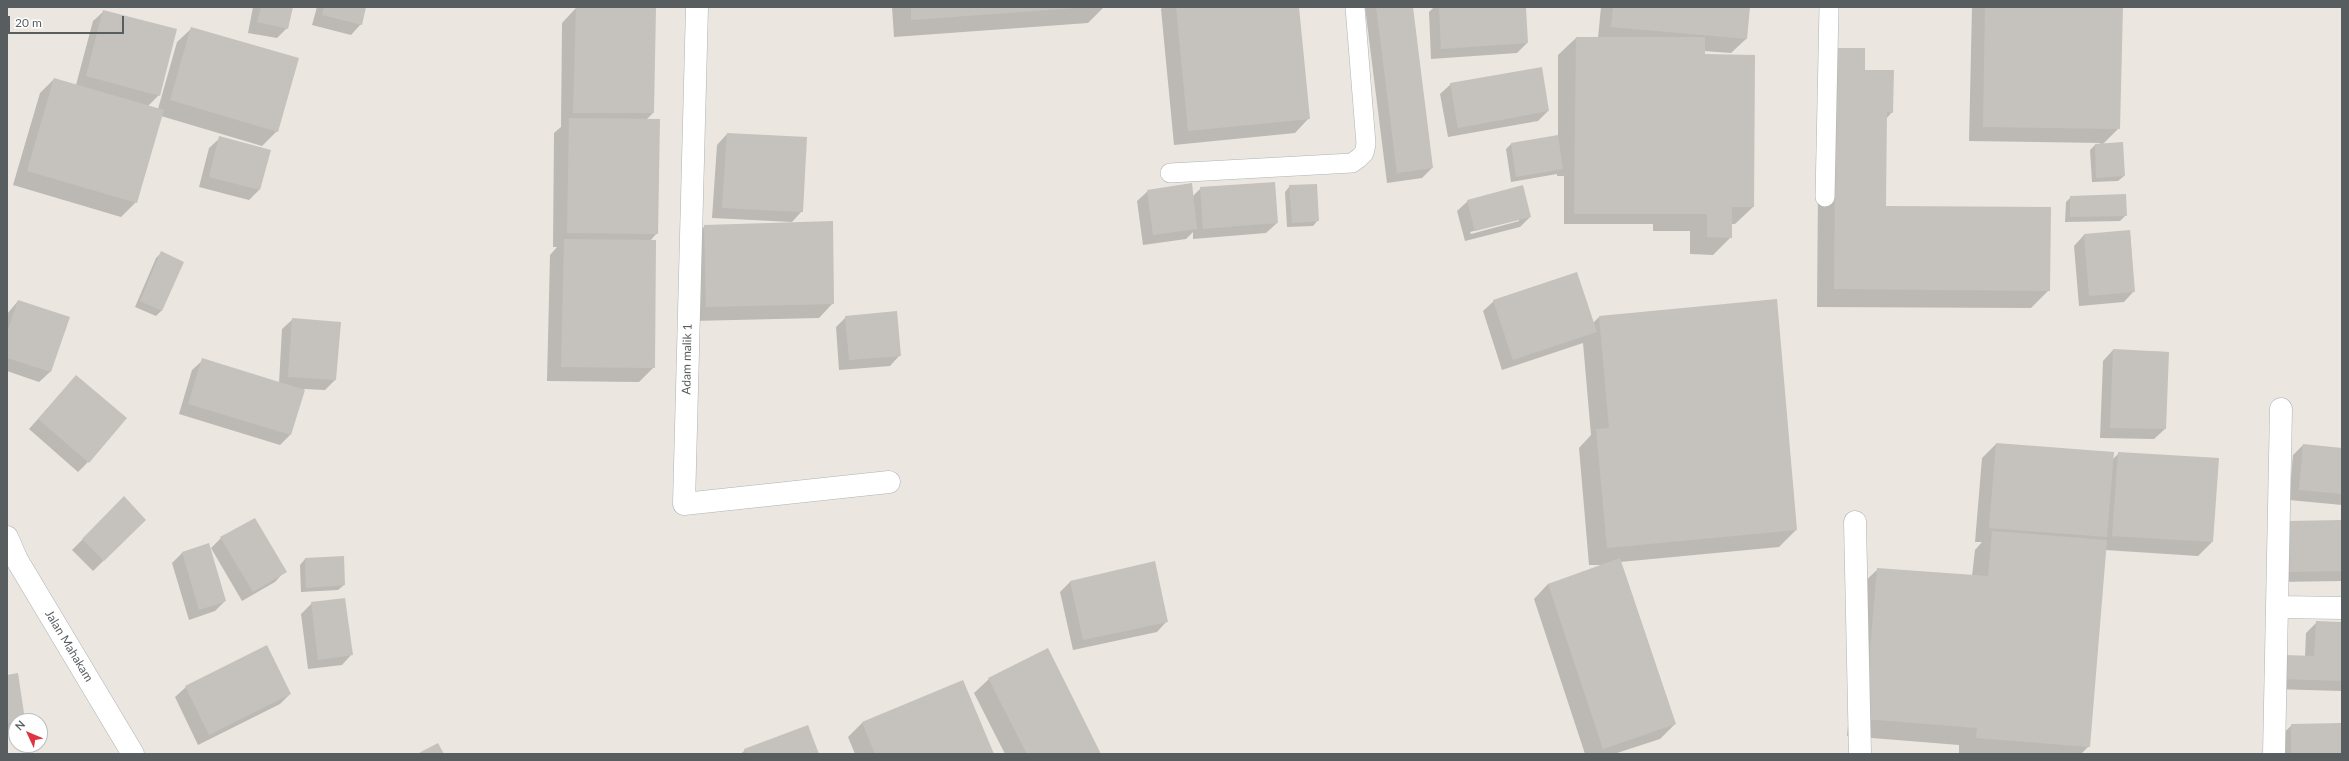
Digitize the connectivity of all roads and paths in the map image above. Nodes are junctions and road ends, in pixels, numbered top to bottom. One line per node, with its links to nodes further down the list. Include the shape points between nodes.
1 (696, 7): 7 (street, Adam malik 1, via 684,504)
2 (1355, 7): 4 (lane, via 1366,144 1360,158 1352,163)
3 (1829, 7): 5 (lane)
4 (1170, 173)
5 (1825, 197)
6 (2281, 409): 11 (street)
7 (889, 482)
8 (1855, 522): 14 (street)
9 (7, 537): 10 (street, Jalan Mahakam)
10 (12, 561): 13 (street, Jalan Mahakam)
11 (2278, 607): 12 (street); 15 (street)
12 (2342, 608)
13 (133, 754)
14 (1860, 754)
15 (2274, 754)

